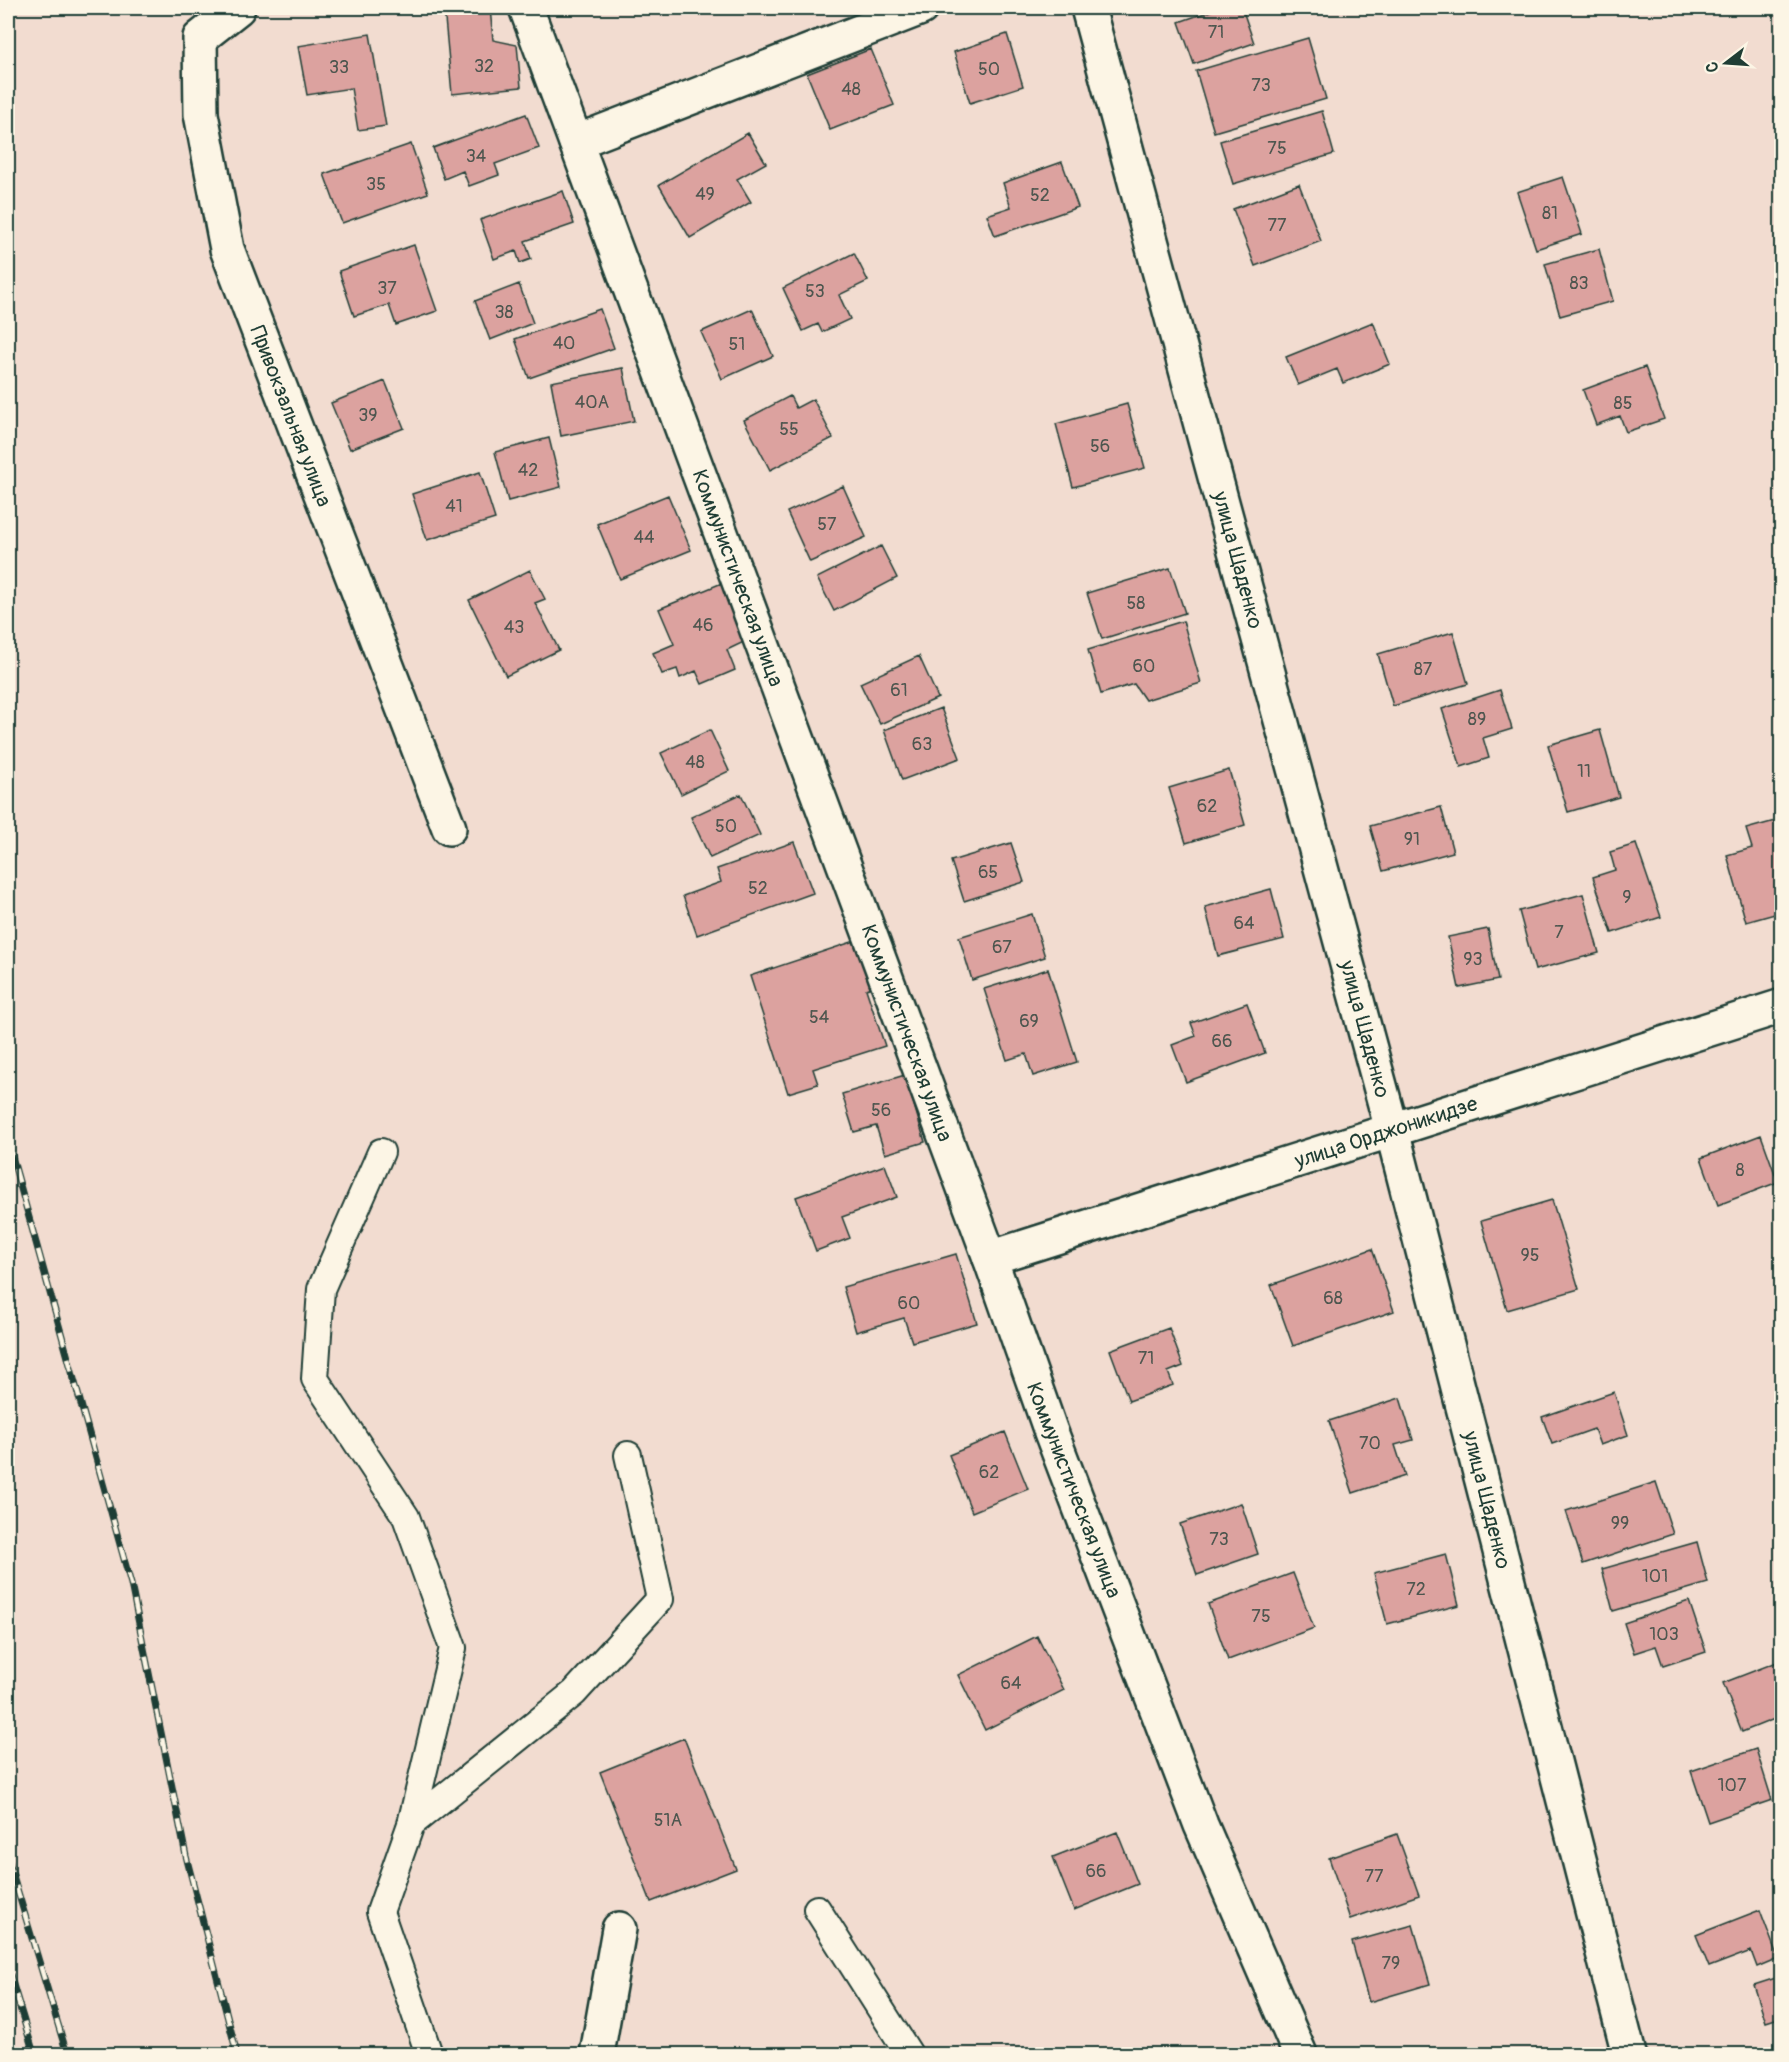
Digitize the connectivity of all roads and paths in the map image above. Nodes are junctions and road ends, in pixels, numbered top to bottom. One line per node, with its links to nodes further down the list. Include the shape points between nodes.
1 (238, 8): 6 (street, Привокзальная улица, via 200,38 201,114 227,249)
2 (526, 8): 5 (street, Коммунистическая улица)
3 (921, 8): 5 (street)
4 (1088, 8): 8 (street, улица Щаденко)
5 (576, 142): 10 (street, Коммунистическая улица)
6 (449, 828)
7 (1782, 1006): 8 (street, улица Орджоникидзе)
8 (1392, 1130): 10 (street, улица Орджоникидзе); 19 (street, улица Щаденко)
9 (381, 1152): 12 (lane, via 321,1288 315,1379 406,1516 453,1648)
10 (990, 1258): 18 (street, Коммунистическая улица, via 1055,1443 1201,1825)
11 (628, 1455): 12 (lane, via 660,1599 574,1693)
12 (411, 1824): 15 (lane, via 380,1912)
13 (817, 1910): 17 (lane)
14 (619, 1929): 16 (street)
15 (429, 2055)
16 (597, 2055)
17 (909, 2055)
18 (1300, 2055)
19 (1629, 2055)

